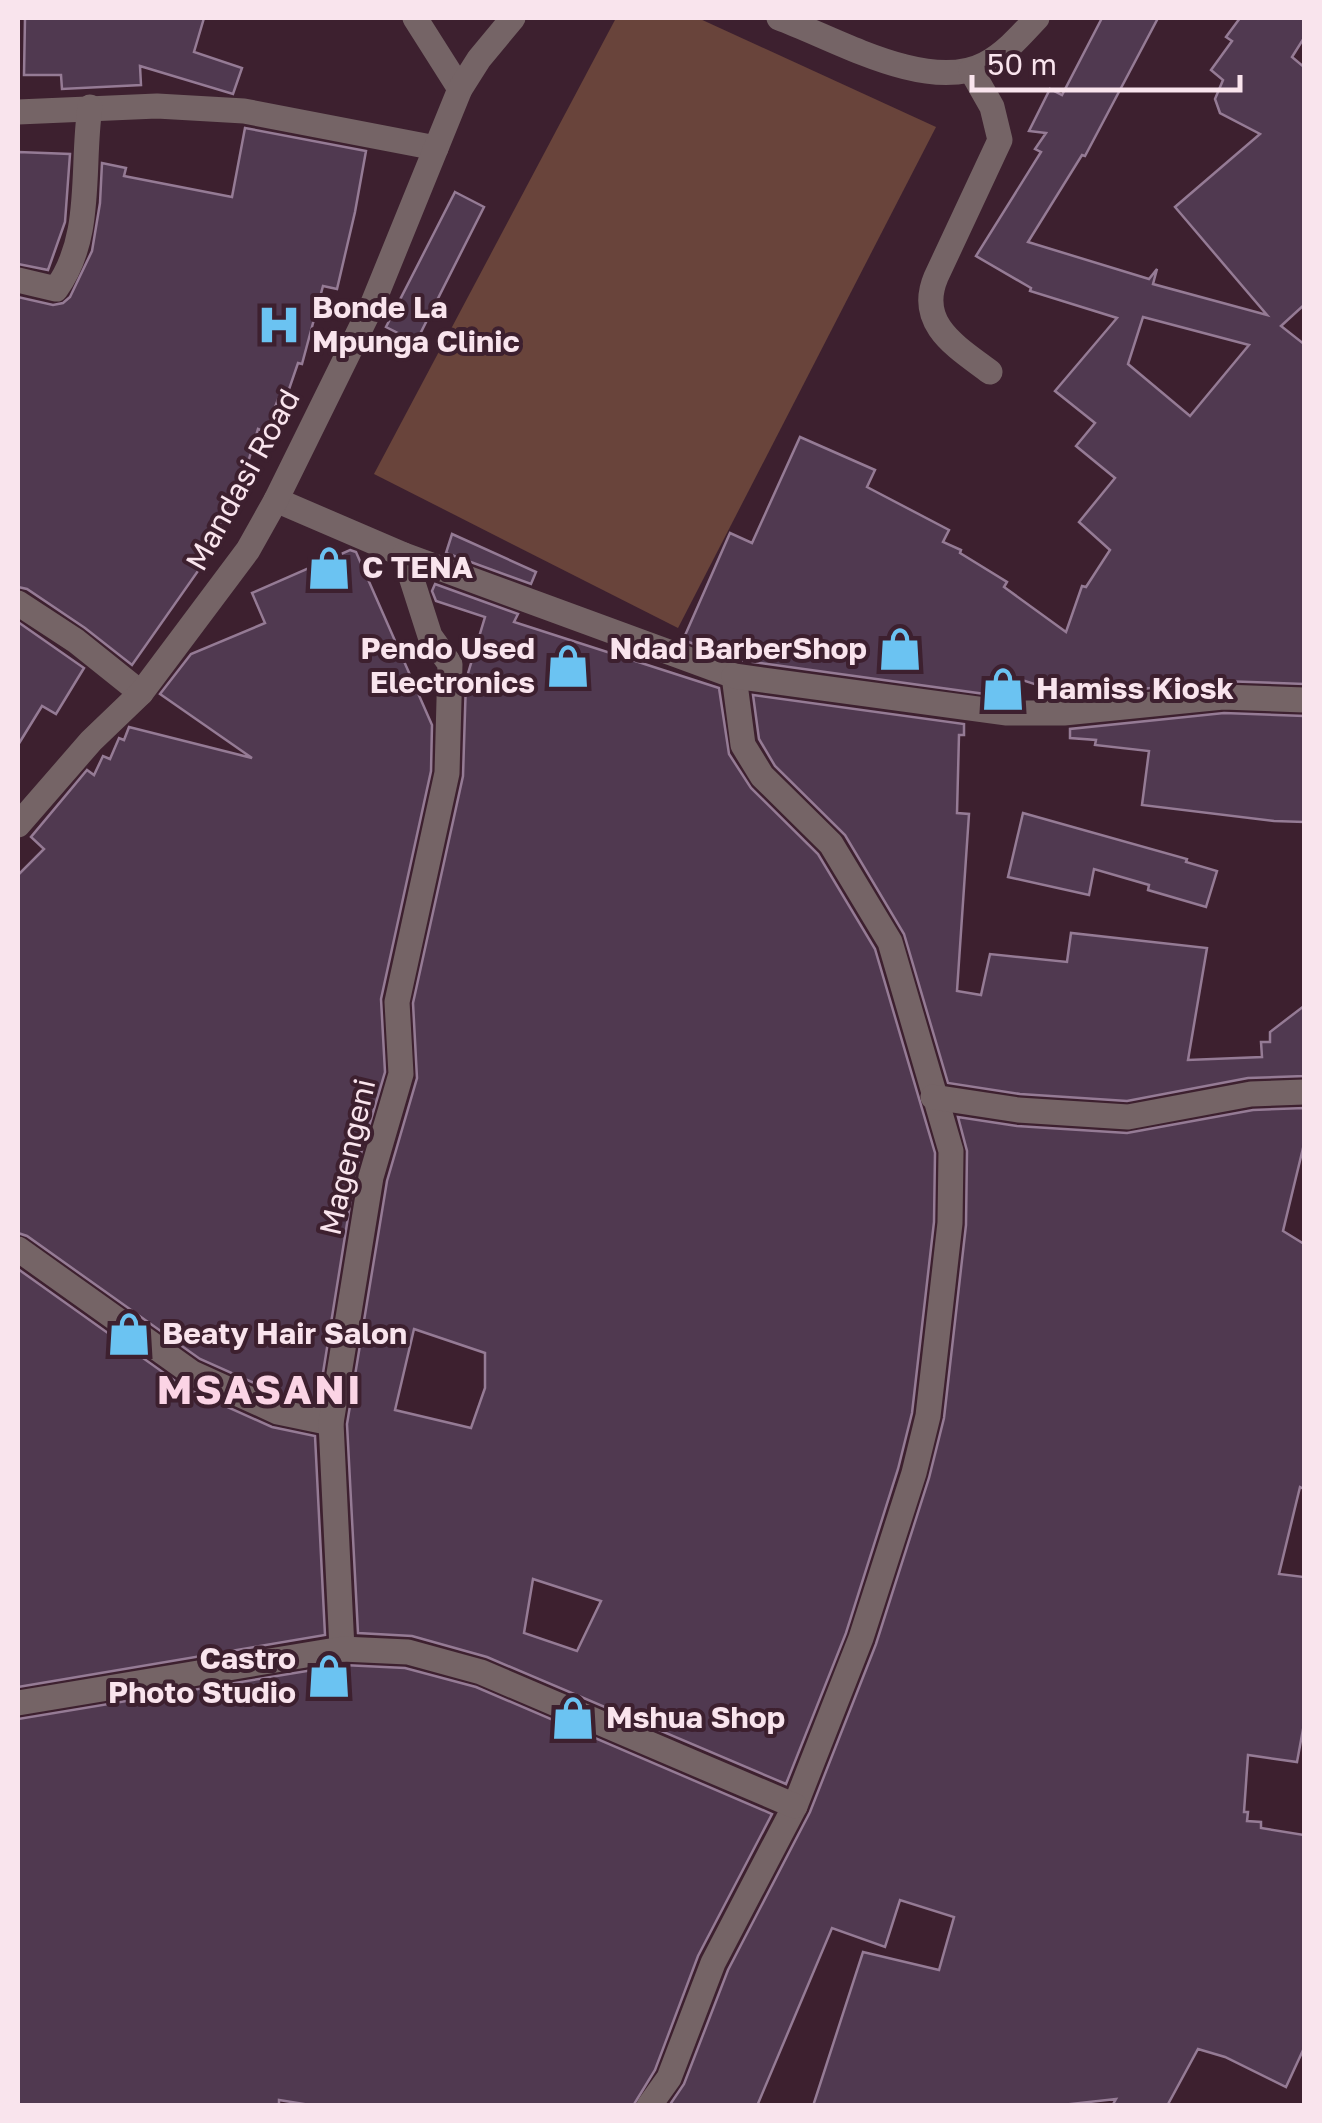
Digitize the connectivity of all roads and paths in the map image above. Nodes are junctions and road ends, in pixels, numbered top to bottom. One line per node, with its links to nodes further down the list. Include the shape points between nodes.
1 (415, 18): 6 (street)
2 (513, 18): 6 (street, Mandasi Road)
3 (779, 18): 5 (street, via 912,68)
4 (1037, 18): 5 (street, via 987,64)
5 (970, 70): 11 (street, via 992,106 1000,140 928,301 952,343)
6 (460, 89): 9 (street, Mandasi Road)
7 (90, 107): 8 (street); 9 (street, via 244,111); 10 (street, via 82,229 62,281 56,290)
8 (18, 112)
9 (436, 148): 12 (street, Mandasi Road, via 372,303)
10 (18, 280)
11 (990, 372)
12 (276, 500): 13 (street); 16 (street, Mandasi Road, via 212,602)
13 (404, 555): 15 (street); 22 (street, Magengeni, via 430,636 450,664 447,774 397,1002 400,1074 370,1177)
14 (18, 602): 16 (street)
15 (734, 676): 17 (street, via 1007,713 1222,697); 20 (street, via 752,761 832,844 890,942)
16 (141, 693): 18 (street, Mandasi Road)
17 (1304, 700)
18 (21, 815)
19 (1304, 1092): 20 (street, via 1251,1094 1128,1117)
20 (933, 1096): 25 (street, via 951,1151 950,1222 928,1416 861,1638)
21 (18, 1249): 22 (street, via 192,1373 278,1412)
22 (331, 1424): 23 (street, Magengeni)
23 (342, 1648): 24 (street); 25 (street, via 408,1652 481,1672)
24 (18, 1703)
25 (795, 1806): 26 (street, via 713,1963 669,2078)
26 (648, 2106)

